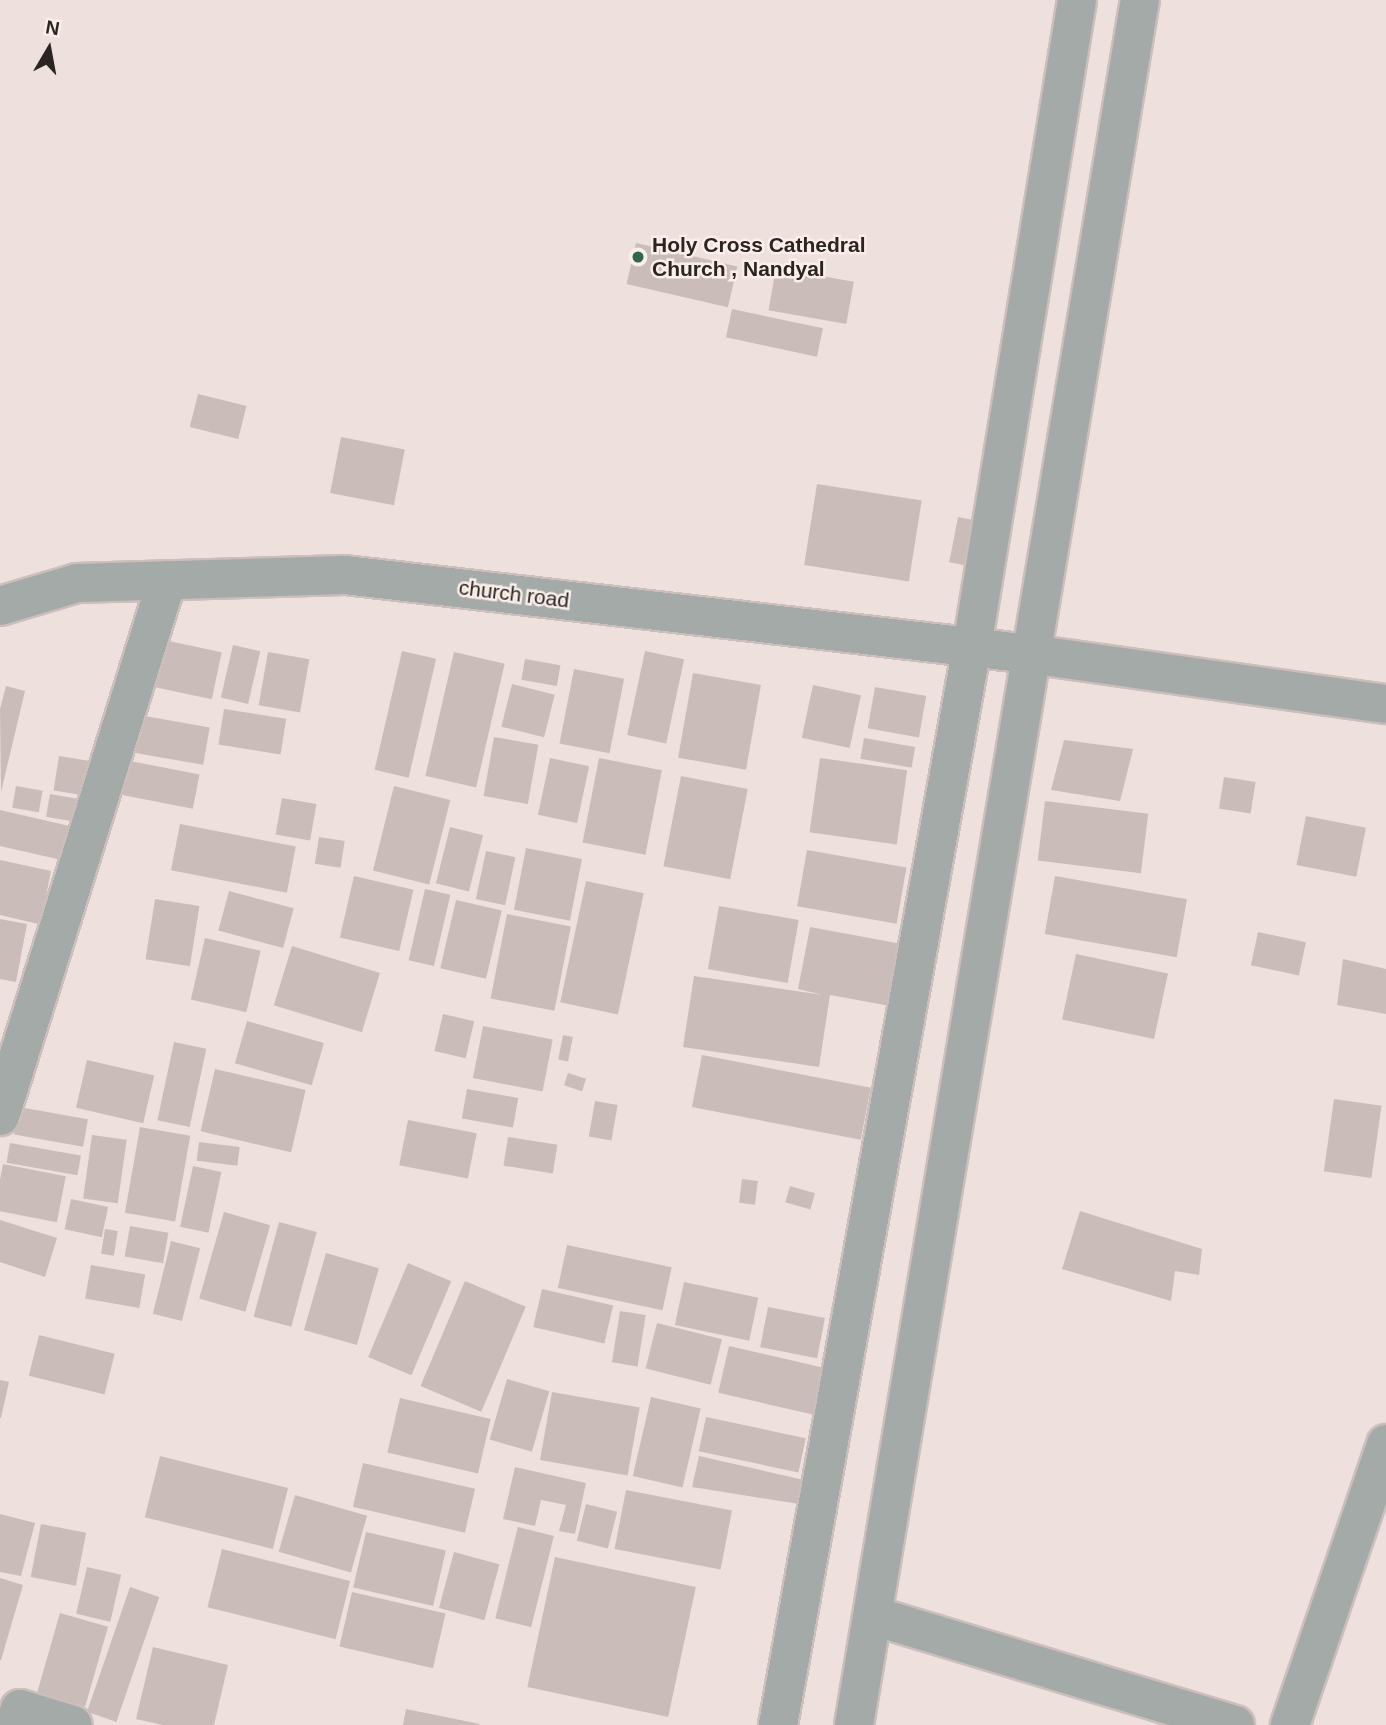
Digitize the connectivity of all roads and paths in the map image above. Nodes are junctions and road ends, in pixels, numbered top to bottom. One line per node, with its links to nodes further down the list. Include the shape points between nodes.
1 (1077, 0): 5 (street)
2 (1140, 0): 6 (street)
3 (167, 580): 4 (street, church road, via 77,583); 5 (street, church road, via 345,575); 8 (street)
4 (0, 606)
5 (972, 647): 6 (street, church road); 13 (street)
6 (1030, 654): 7 (street, church road); 10 (street)
7 (1386, 704)
8 (0, 1116)
9 (1386, 1444): 16 (street)
10 (874, 1616): 14 (street); 15 (street)
11 (15, 1725): 12 (street, via 20,1709)
12 (73, 1725)
13 (778, 1725)
14 (854, 1725)
15 (1236, 1725)
16 (1290, 1725)

